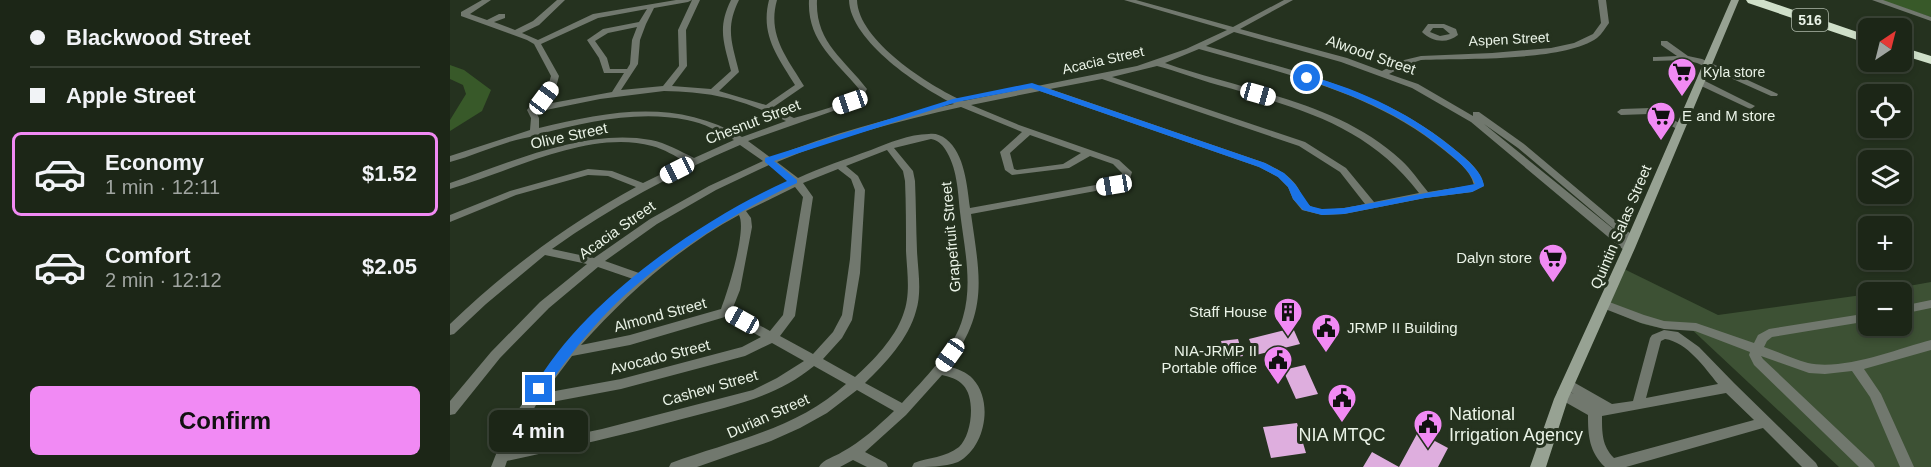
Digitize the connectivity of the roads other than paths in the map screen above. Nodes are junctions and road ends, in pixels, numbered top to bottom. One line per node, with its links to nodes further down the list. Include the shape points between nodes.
1 (487, 0): 20 (street, via 464,14)
2 (561, 0): 23 (street, via 536,23)
3 (688, 0): 17 (street)
4 (696, 0): 41 (street, via 682,30 683,66)
5 (735, 0): 42 (street, via 728,14 726,33 735,72)
6 (773, 0): 47 (street, via 768,18 772,37 800,86)
7 (813, 0): 50 (street, Chesnut Street, via 813,23 819,34 863,89 850,102)
8 (853, 0): 45 (street, via 859,21 881,49 912,75)
9 (1128, 0): 22 (street, Alwood Street)
10 (1142, 0): 22 (street, Alwood Street)
11 (1278, 0): 22 (street, Acacia Street)
12 (1289, 0): 22 (street, Acacia Street)
13 (1602, 0): 30 (street, Aspen Street, via 1605,25 1576,46)
14 (1735, 0): 35 (main road, Quintin Salas Street)
15 (1752, 0): 24 (highway, 516)
16 (1876, 0): 19 (street)
17 (652, 6): 21 (street); 26 (street, via 589,18)
18 (502, 16): 20 (street)
19 (1931, 19)
20 (488, 21): 23 (street)
21 (642, 24): 36 (street); 36 (street, via 606,31 591,40 607,71)
22 (1231, 28): 28 (street, Acacia Street); 37 (street, Alwood Street)
23 (517, 32): 26 (street)
24 (1858, 36)
25 (1445, 38): 30 (street)
26 (537, 43): 48 (street, via 555,80)
27 (1664, 43): 31 (street)
28 (1195, 45): 34 (street, Acacia Street); 64 (street, via 1335,86 1380,104 1445,145 1479,180 1479,186 1472,189)
29 (1912, 54): 33 (highway)
30 (1458, 56): 37 (street, Aspen Street, via 1413,60)
31 (1685, 58): 32 (street); 35 (street)
32 (1656, 59)
33 (1931, 60)
34 (1154, 62): 38 (street, Acacia Street); 64 (street, via 1330,118 1394,158)
35 (1708, 65): 39 (main road, Quintin Salas Street); 44 (street)
36 (630, 71): 43 (street)
37 (1387, 71): 65 (street, Alwood Street, via 1449,97 1494,125); 66 (street, Alwood Street, via 1462,111)
38 (1101, 75): 40 (street, Acacia Street); 67 (street, via 1309,148 1343,170)
39 (1700, 82): 46 (street); 51 (main road, Quintin Salas Street)
40 (1036, 87): 45 (street, Acacia Street); 67 (street, via 1262,165 1281,175 1302,204 1312,210 1329,213)
41 (666, 88): 42 (street); 43 (street)
42 (714, 91): 47 (street)
43 (615, 93): 48 (street)
44 (1774, 94)
45 (959, 102): 52 (street); 58 (street, Acacia Street)
46 (1750, 106)
47 (768, 107): 50 (street)
48 (531, 111): 53 (street, via 535,118)
49 (1621, 112): 51 (street, via 1651,111)
50 (792, 122): 54 (street, Chesnut Street)
51 (1680, 127): 71 (main road, Quintin Salas Street)
52 (1029, 131): 56 (street); 56 (street, via 1005,152 1010,170 1015,173 1066,166)
53 (534, 134): 54 (street, Avocado Street, via 620,115 669,114 702,121); 57 (street, Avocado Street)
54 (741, 141): 58 (street, Avocado Street); 59 (street, Chesnut Street)
55 (889, 147): 60 (street); 69 (street, Grapefruit Street, via 930,136 943,141 955,160); 88 (street, Durian Street, via 908,171 910,181 912,308 906,327)
56 (1089, 152): 69 (street, via 1123,166 1126,180)
57 (450, 159)
58 (768, 160): 61 (street, Avocado Street); 73 (street, Acacia Street, via 706,190)
59 (694, 162): 62 (street, Olive Street, via 651,143 620,141 551,153); 63 (street, Chesnut Street)
60 (838, 164): 61 (street); 85 (street, Cashew Street, via 855,178 860,190 855,275 846,323)
61 (793, 182): 68 (street); 81 (street, Avocado Street, via 808,197 789,316)
62 (450, 186)
63 (644, 187): 70 (street, via 609,173 588,172 501,197); 72 (street, Chesnut Street)
64 (1425, 195): 67 (street)
65 (1583, 197): 66 (street); 71 (street, Alwood Street)
66 (1571, 200): 71 (street, Alwood Street)
67 (1371, 204)
68 (740, 209): 74 (street); 78 (street, Almond Street, via 747,227)
69 (965, 212): 87 (street, Grapefruit Street, via 973,290 969,318 960,341)
70 (450, 219)
71 (1630, 243): 75 (main road, Quintin Salas Street)
72 (544, 251): 73 (street); 80 (street, Chesnut Street)
73 (596, 262): 74 (street); 95 (street, Acacia Street, via 526,325)
74 (640, 277): 84 (street, via 598,315)
75 (1604, 304): 83 (street, via 1664,325 1696,327); 90 (main road, Quintin Salas Street)
76 (1931, 304): 77 (street)
77 (1912, 308)
78 (726, 312): 81 (street); 84 (street, Almond Street, via 630,340)
79 (1858, 319): 83 (street, via 1769,333)
80 (452, 326)
81 (772, 337): 85 (street); 91 (street, Avocado Street, via 745,351 621,384)
82 (1931, 345): 86 (street)
83 (1756, 350): 86 (street, via 1809,368); 107 (street, via 1758,362)
84 (566, 352): 91 (street)
85 (813, 360): 88 (street); 99 (street, Cashew Street, via 756,394)
86 (1856, 367): 108 (street, via 1875,394)
87 (940, 369): 93 (street, Grapefruit Street); 104 (street, via 964,378 972,386 975,429 968,447 960,454)
88 (856, 384): 93 (street); 101 (street, Durian Street, via 814,416 789,428)
89 (1728, 387): 92 (street); 92 (street, via 1681,337 1663,333 1656,338); 97 (street)
90 (1565, 389): 94 (street); 96 (street); 105 (main road, Quintin Salas Street)
91 (531, 401): 99 (street)
92 (1638, 405): 94 (street)
93 (902, 409): 98 (street, Grapefruit Street)
94 (1610, 409): 96 (street)
95 (450, 410)
96 (1595, 412): 100 (street, via 1594,440)
97 (1766, 422): 100 (street); 106 (street)
98 (852, 453): 102 (street, Grapefruit Street); 103 (street)
99 (500, 461)
100 (1613, 466)
101 (676, 467)
102 (826, 467)
103 (881, 467)
104 (918, 467)
105 (1538, 467)
106 (1811, 467)
107 (1868, 467)
108 (1907, 467)

